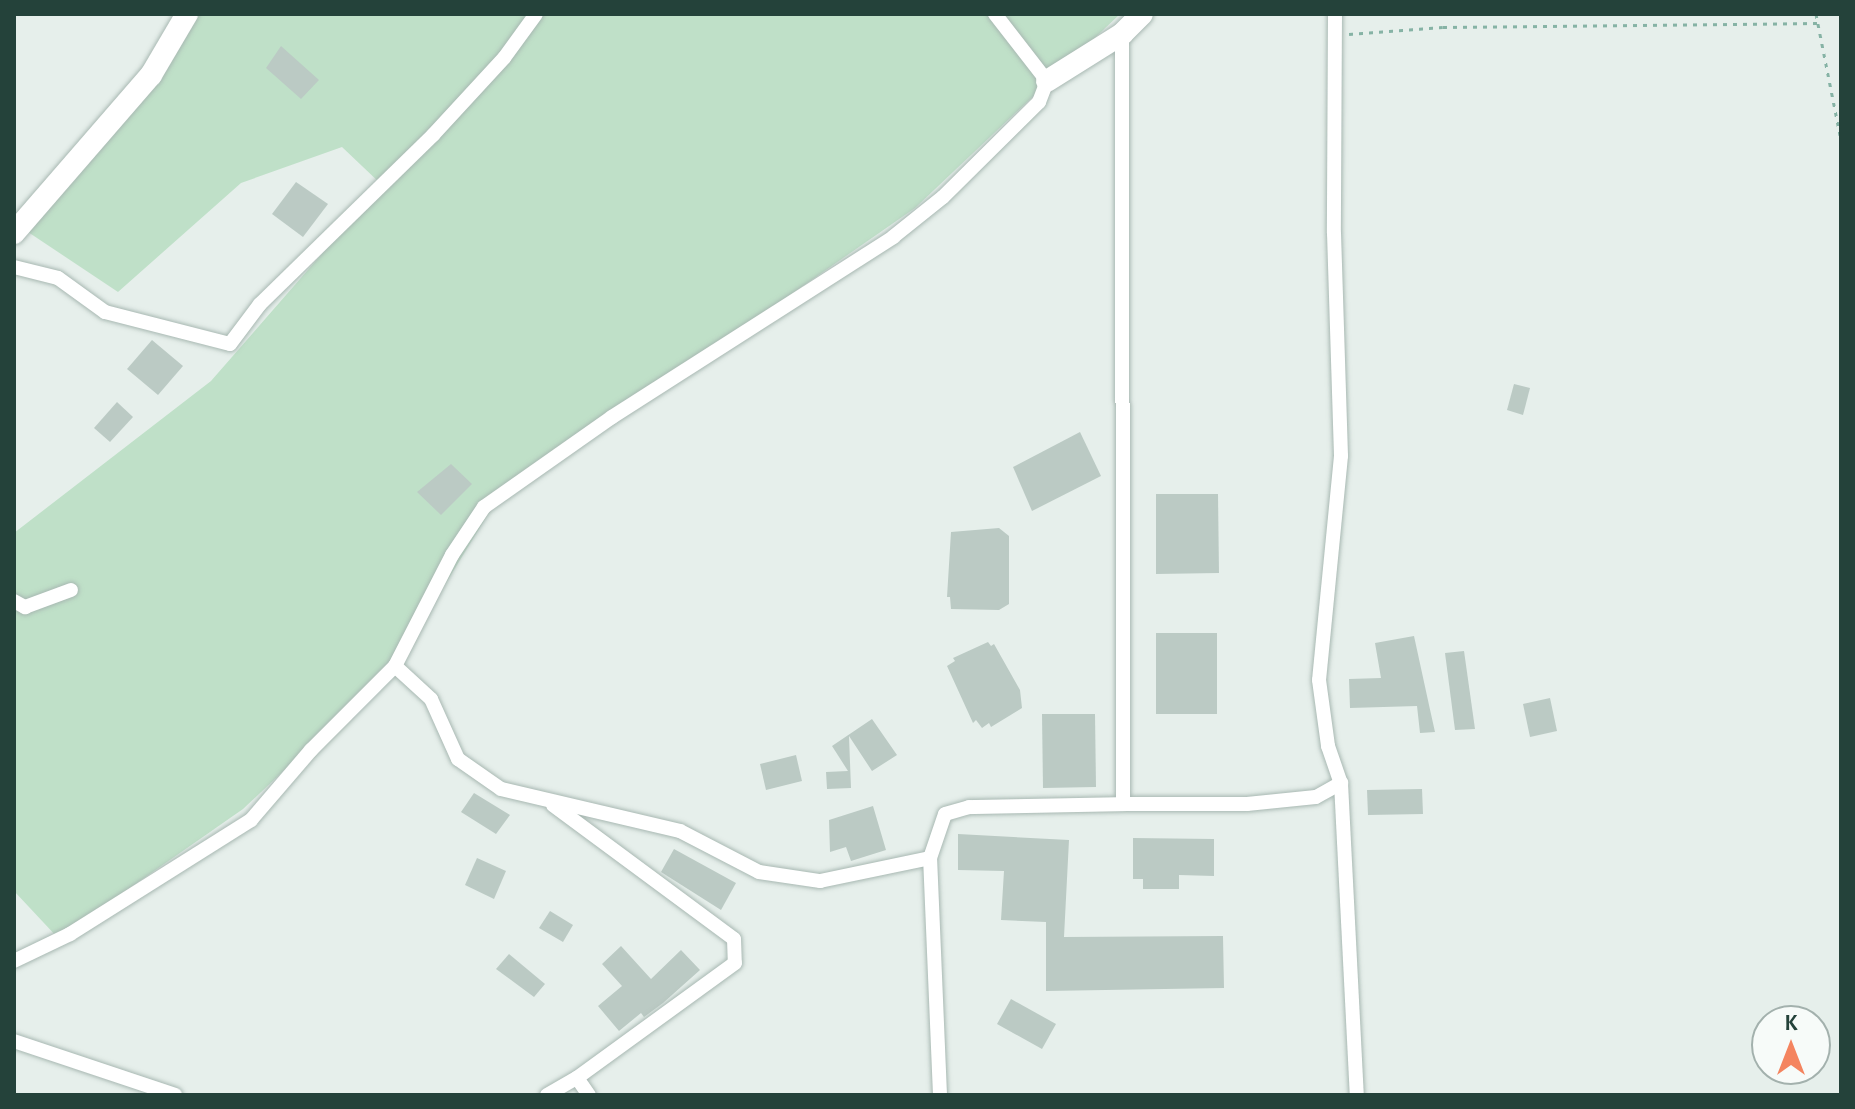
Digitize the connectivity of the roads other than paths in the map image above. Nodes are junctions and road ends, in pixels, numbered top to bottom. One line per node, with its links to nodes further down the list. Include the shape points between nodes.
1 (187, 14): 8 (street, via 151,75)
2 (536, 14): 9 (street, via 504,58 433,135 260,304 230,344 105,312 58,278)
3 (995, 14): 7 (street)
4 (1143, 14): 6 (street)
5 (1335, 14): 13 (street, via 1341,456 1319,680 1328,746)
6 (1122, 34): 7 (street); 15 (street)
7 (1047, 81): 12 (street, via 1039,102 943,197 893,237 624,408 484,507 452,555)
8 (14, 233)
9 (14, 267)
10 (71, 590): 11 (street, via 25,607)
11 (14, 601)
12 (395, 666): 14 (street, via 431,699 458,759 501,789); 17 (street, via 251,820 70,934)
13 (1341, 783): 15 (street, via 1316,797 1247,804); 24 (street)
14 (546, 800): 16 (street, via 680,831 759,872 820,881); 19 (street, via 734,939 735,963)
15 (1123, 804): 16 (street, via 969,807 945,814)
16 (930, 858): 23 (street)
17 (14, 961)
18 (14, 1041): 20 (street)
19 (577, 1078): 21 (street); 22 (street)
20 (175, 1095)
21 (547, 1095)
22 (589, 1095)
23 (940, 1095)
24 (1357, 1095)

